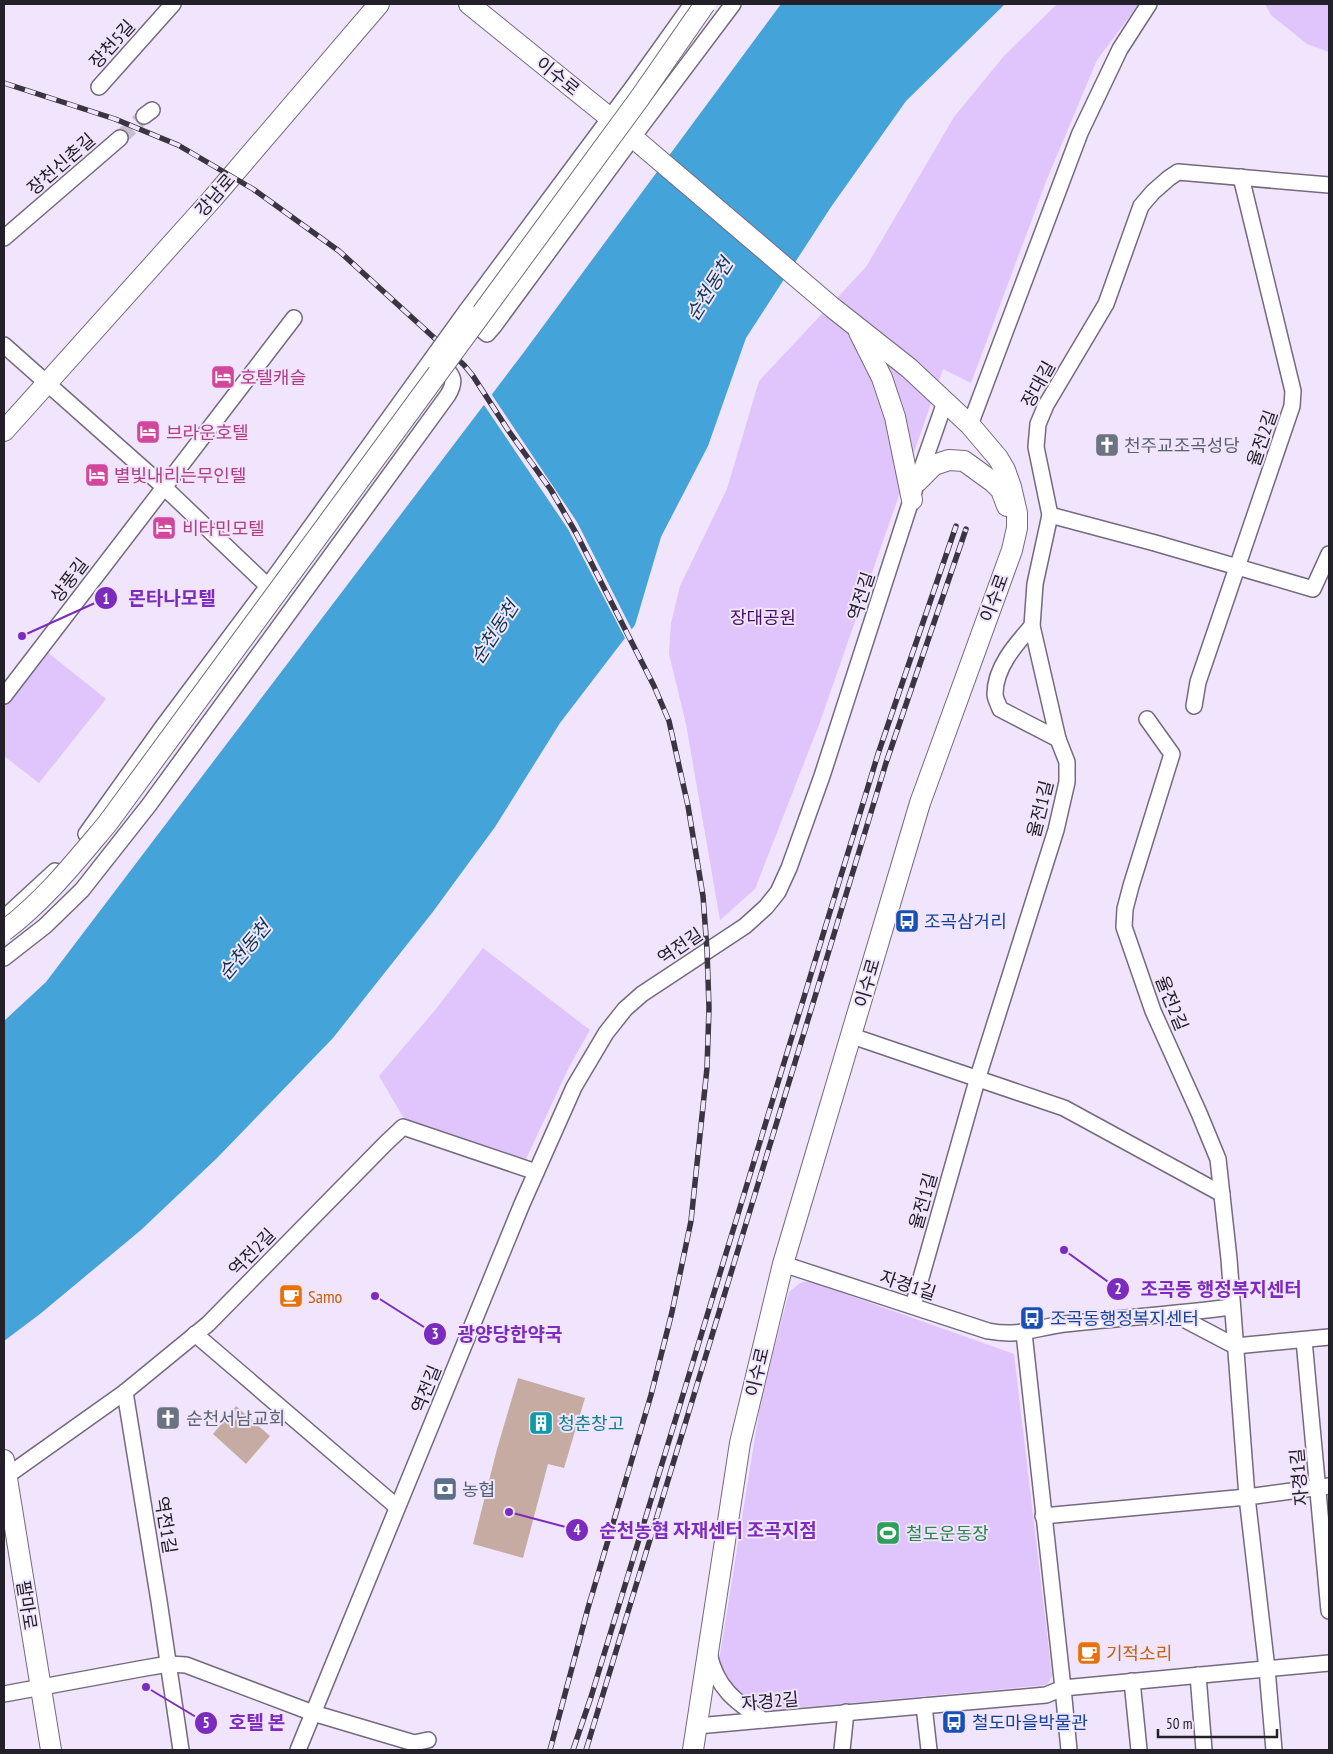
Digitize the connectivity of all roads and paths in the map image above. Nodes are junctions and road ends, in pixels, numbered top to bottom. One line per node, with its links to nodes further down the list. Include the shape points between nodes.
1 (173, 4): 9 (street, 장천5길)
2 (379, 4): 21 (main road, 강남로, via 213,198)
3 (470, 4): 10 (main road, 이수로)
4 (692, 4): 10 (street)
5 (705, 4): 39 (main road, bridge, via 639,99 106,824 60,880)
6 (718, 4): 40 (main road, via 112,828 64,886 27,924)
7 (732, 4): 12 (street)
8 (1148, 4): 23 (street, via 1120,49 1080,134)
9 (99, 87)
10 (610, 118): 12 (main road, 이수로); 16 (street)
11 (120, 138): 15 (street, 장천신촌길)
12 (640, 143): 16 (street, via 487,334 469,318); 18 (main road, 이수로)
13 (1241, 177): 14 (street, 장대길); 27 (street, 장대길, via 1178,172 1153,192 1142,206 1106,304 1038,424 1036,447); 30 (street, 율전2길, via 1293,391 1292,406)
14 (1329, 185)
15 (4, 238)
16 (467, 310): 20 (street, bridge)
17 (294, 318): 25 (street, 상풍길)
18 (856, 326): 22 (main road, 이수로); 26 (main road, via 882,378)
19 (4, 345): 21 (street)
20 (431, 360): 31 (street); 32 (street, via 440,361 452,376 454,385)
21 (47, 384): 24 (main road, 강남로); 25 (street)
22 (945, 402): 23 (main road, 이수로); 26 (street, 역전길)
23 (970, 425): 28 (main road, 이수로, via 998,458 1011,487 1017,513)
24 (4, 431)
25 (164, 487): 31 (street); 34 (street, 상풍길)
26 (914, 491): 28 (main road, via 934,465 948,460 964,461 1001,490 1009,519); 44 (street, 역전길, via 822,776 790,868 778,892 766,908 745,926 656,984 625,1009 606,1033 574,1087)
27 (1050, 514): 30 (street); 33 (street, 율전1길, via 1035,584)
28 (1012, 550): 42 (main road, 이수로, via 920,803)
29 (1329, 554): 30 (street, via 1312,589)
30 (1238, 567): 35 (street, 율전2길, via 1198,682)
31 (268, 586): 32 (street); 38 (street, via 95,824 57,869)
32 (292, 608): 41 (street, via 149,805 82,890 45,926)
33 (1032, 626): 37 (street, 율전1길); 37 (street, via 1005,661 995,695 1000,709)
34 (4, 696)
35 (1194, 706)
36 (1148, 719): 45 (street, 율전2길, via 1172,754 1131,886 1124,927 1154,1011 1218,1159)
37 (1058, 739): 43 (street, 율전1길, via 1068,770 1065,795)
38 (4, 918)
39 (4, 931)
40 (4, 942)
41 (4, 958)
42 (852, 1036): 43 (street); 46 (main road, 이수로)
43 (978, 1078): 45 (street, via 1064,1108); 47 (street, 율전1길)
44 (536, 1172): 51 (street, 역전2길, via 403,1127); 59 (street, 역전길)
45 (1222, 1194): 48 (street, 율전2길)
46 (783, 1264): 47 (street, 자경1길); 62 (main road, 이수로, via 740,1443)
47 (913, 1306): 50 (street, 자경1길, via 988,1331)
48 (1232, 1307): 49 (street, 자경1길); 54 (street)
49 (1174, 1314): 50 (street, 자경1길, via 1061,1325); 54 (street)
50 (1024, 1333): 60 (street)
51 (195, 1334): 55 (street, 역전2길); 59 (street)
52 (1329, 1337): 53 (street)
53 (1304, 1340): 54 (street); 57 (street, 자경1길)
54 (1235, 1346): 58 (street)
55 (125, 1392): 56 (street, 역전2길); 64 (street, 역전1길)
56 (5, 1472): 68 (main road, 팔마로)
57 (1324, 1487): 58 (street); 61 (street, 자경1길)
58 (1247, 1497): 60 (street); 65 (street)
59 (397, 1507): 73 (street, 역전길)
60 (1043, 1516): 69 (street)
61 (1329, 1612)
62 (708, 1648): 74 (street, via 719,1682 728,1694); 75 (main road, 이수로)
63 (1329, 1663): 65 (street, 자경2길)
64 (169, 1664): 68 (street); 73 (street, via 186,1665); 78 (street, 역전1길)
65 (1267, 1669): 66 (street, 자경2길); 86 (street)
66 (1198, 1675): 67 (street, 자경2길); 85 (street)
67 (1132, 1681): 69 (street, 자경2길); 84 (street)
68 (40, 1688): 70 (street); 77 (main road, 팔마로)
69 (1063, 1688): 71 (street, 자경2길, via 1046,1696); 83 (street)
70 (4, 1694)
71 (924, 1706): 72 (street, 자경2길); 82 (street)
72 (846, 1712): 74 (street, 자경2길); 81 (street)
73 (313, 1713): 76 (street, via 414,1743); 79 (street, 역전길)
74 (762, 1720): 75 (street, 자경2길)
75 (697, 1726): 80 (main road, 이수로)
76 (428, 1740)
77 (51, 1750)
78 (181, 1750)
79 (298, 1750)
80 (693, 1750)
81 (842, 1750)
82 (929, 1750)
83 (1068, 1750)
84 (1139, 1750)
85 (1204, 1750)
86 (1274, 1750)

